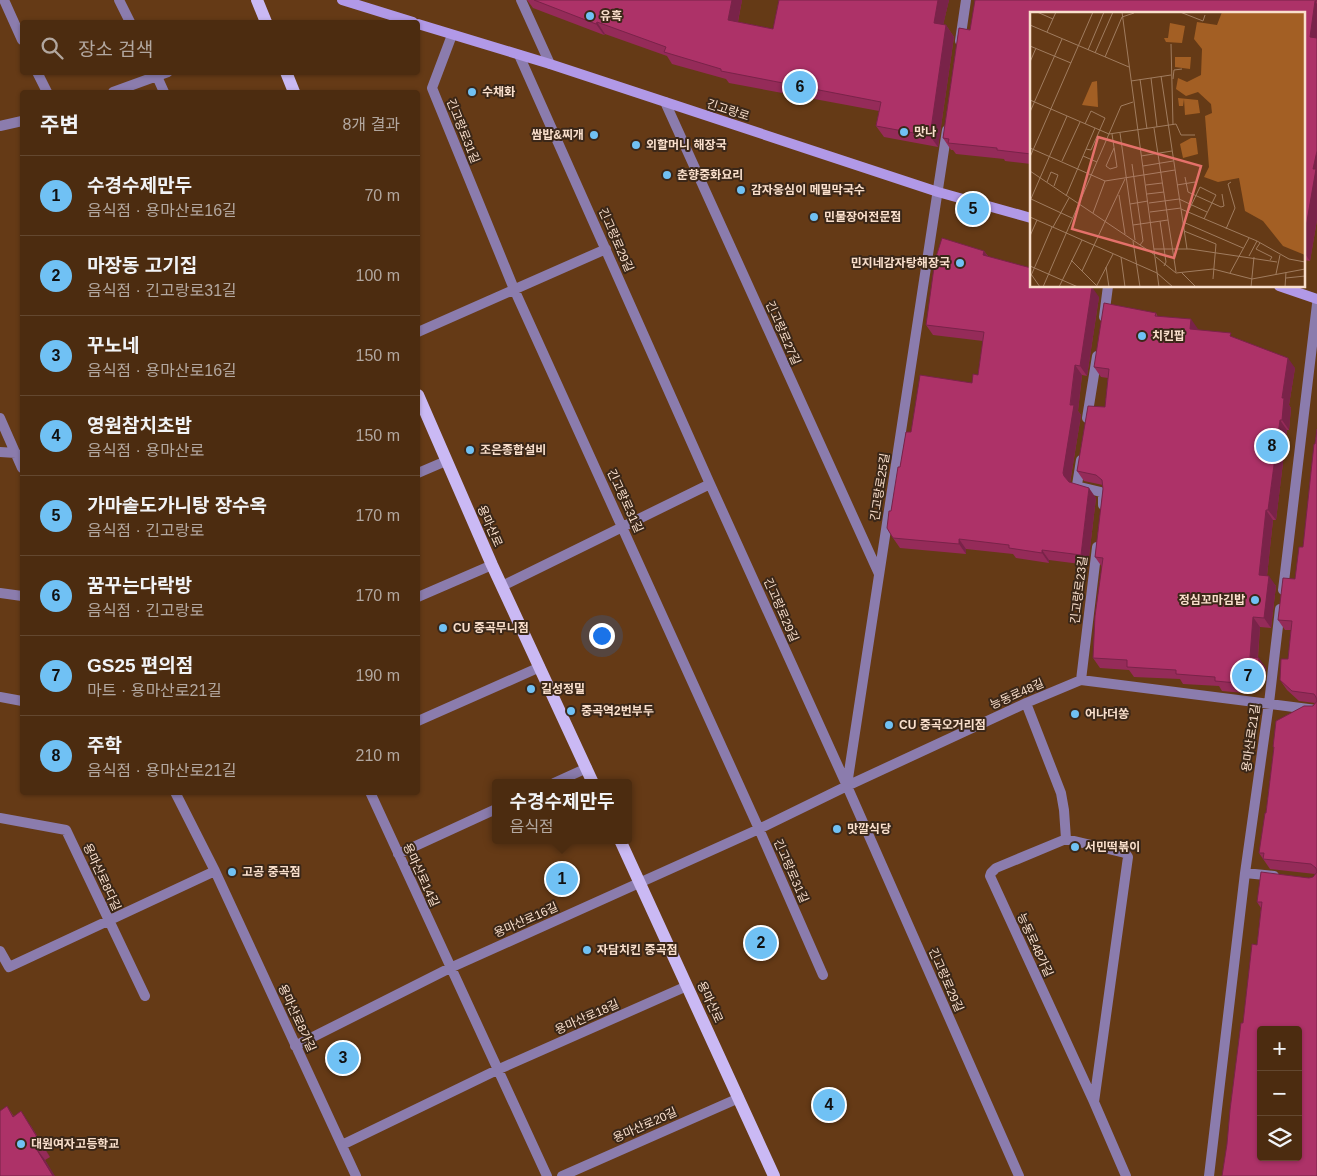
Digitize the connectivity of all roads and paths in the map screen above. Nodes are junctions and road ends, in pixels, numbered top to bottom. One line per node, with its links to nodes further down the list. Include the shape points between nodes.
1 (4, 0): 12 (street)
2 (119, 0): 7 (street)
3 (257, 0): 8 (main road)
4 (342, 0): 9 (main road)
5 (521, 0): 15 (street)
6 (966, 0): 14 (street)
7 (129, 20)
8 (265, 20)
9 (407, 20)
10 (420, 25): 11 (main road, 긴고랑로)
11 (452, 35): 13 (main road, 긴고랑로); 33 (street, 긴고랑로31길, via 432,88)
12 (20, 36)
13 (519, 55): 15 (main road, 긴고랑로); 30 (street, 긴고랑로29길)
14 (958, 55)
15 (550, 64): 24 (main road, 긴고랑로)
16 (38, 75): 20 (street)
17 (154, 75): 21 (street)
18 (156, 75): 22 (street)
19 (287, 75): 23 (main road)
20 (46, 90)
21 (118, 90)
22 (163, 90)
23 (293, 90)
24 (665, 102): 28 (main road, 긴고랑로); 53 (street, 긴고랑로27길)
25 (949, 120): 28 (street, 긴고랑로25길)
26 (20, 121): 27 (street)
27 (0, 126)
28 (938, 192): 29 (main road, 긴고랑로); 53 (street, 긴고랑로25길)
29 (1030, 218)
30 (606, 249): 33 (street); 48 (street, 긴고랑로29길)
31 (1108, 288): 36 (street)
32 (1285, 288): 34 (main road)
33 (514, 289): 37 (street); 50 (street, 긴고랑로31길)
34 (1317, 299)
35 (1317, 304): 63 (street, 용마산로21길)
36 (1102, 323)
37 (420, 331)
38 (1098, 350): 41 (street)
39 (420, 400): 45 (main road, 용마산로)
40 (0, 418): 44 (street)
41 (1086, 426)
42 (1083, 445): 49 (street, via 1077,485 1103,493)
43 (0, 452): 44 (street)
44 (16, 453): 46 (street)
45 (446, 460): 47 (street); 52 (main road, 용마산로)
46 (20, 463)
47 (420, 471)
48 (710, 484): 50 (street); 69 (street, 긴고랑로29길)
49 (1101, 516)
50 (623, 527): 54 (street); 74 (street, 긴고랑로31길)
51 (1099, 535): 59 (street, 긴고랑로23길)
52 (492, 565): 54 (main road, 용마산로); 57 (street)
53 (879, 574): 69 (street, 긴고랑로25길)
54 (502, 586): 58 (main road, 용마산로)
55 (0, 594): 56 (street)
56 (20, 596)
57 (420, 596)
58 (540, 667): 65 (street); 66 (main road, 용마산로)
59 (1081, 680): 62 (street, 능동로48길); 63 (street, 능동로48길)
60 (0, 697): 61 (street)
61 (20, 701)
62 (1026, 703): 69 (street, 능동로48길); 75 (street, via 1061,793)
63 (1269, 703): 64 (street, 능동로48길); 79 (street, 용마산로21길)
64 (1317, 710)
65 (420, 720)
66 (586, 768): 67 (street); 68 (main road, 용마산로)
67 (563, 779)
68 (591, 779)
69 (847, 786): 74 (street, 능동로48길); 97 (street, 긴고랑로29길)
70 (177, 795): 78 (street, 용마산로8가길)
71 (371, 795): 77 (street, 용마산로14길)
72 (492, 812): 77 (street)
73 (0, 818): 82 (street, 용마산로8다길, via 66,830)
74 (759, 828): 81 (street, 능동로48길); 85 (street, 긴고랑로31길)
75 (1066, 839): 91 (street, via 1125,852 1128,857); 91 (street, 능동로48가길, via 996,868 990,876)
76 (622, 844): 81 (main road, 용마산로)
77 (398, 854): 84 (street, 용마산로14길)
78 (215, 871): 82 (street); 88 (street, 용마산로8가길)
79 (1245, 873): 80 (street); 99 (street, 용마산로21길)
80 (1281, 877)
81 (640, 883): 84 (street, 용마산로16길); 86 (main road, 용마산로)
82 (109, 921): 83 (street, via 9,967); 87 (street, 용마산로8다길)
83 (0, 951)
84 (450, 968): 88 (street, 용마산로16길); 89 (street)
85 (823, 975)
86 (687, 986): 89 (street, 용마산로18길); 90 (main road, 용마산로)
87 (145, 996)
88 (295, 1046): 92 (street, 용마산로8가길)
89 (498, 1070): 92 (street, 용마산로18길); 94 (street)
90 (739, 1098): 95 (street, 용마산로20길); 96 (main road, 용마산로)
91 (1094, 1102): 98 (street, 능동로48가길)
92 (342, 1145): 93 (street, 용마산로8가길)
93 (356, 1176)
94 (546, 1176)
95 (562, 1176)
96 (774, 1176)
97 (1019, 1176)
98 (1126, 1176)
99 (1209, 1176)

